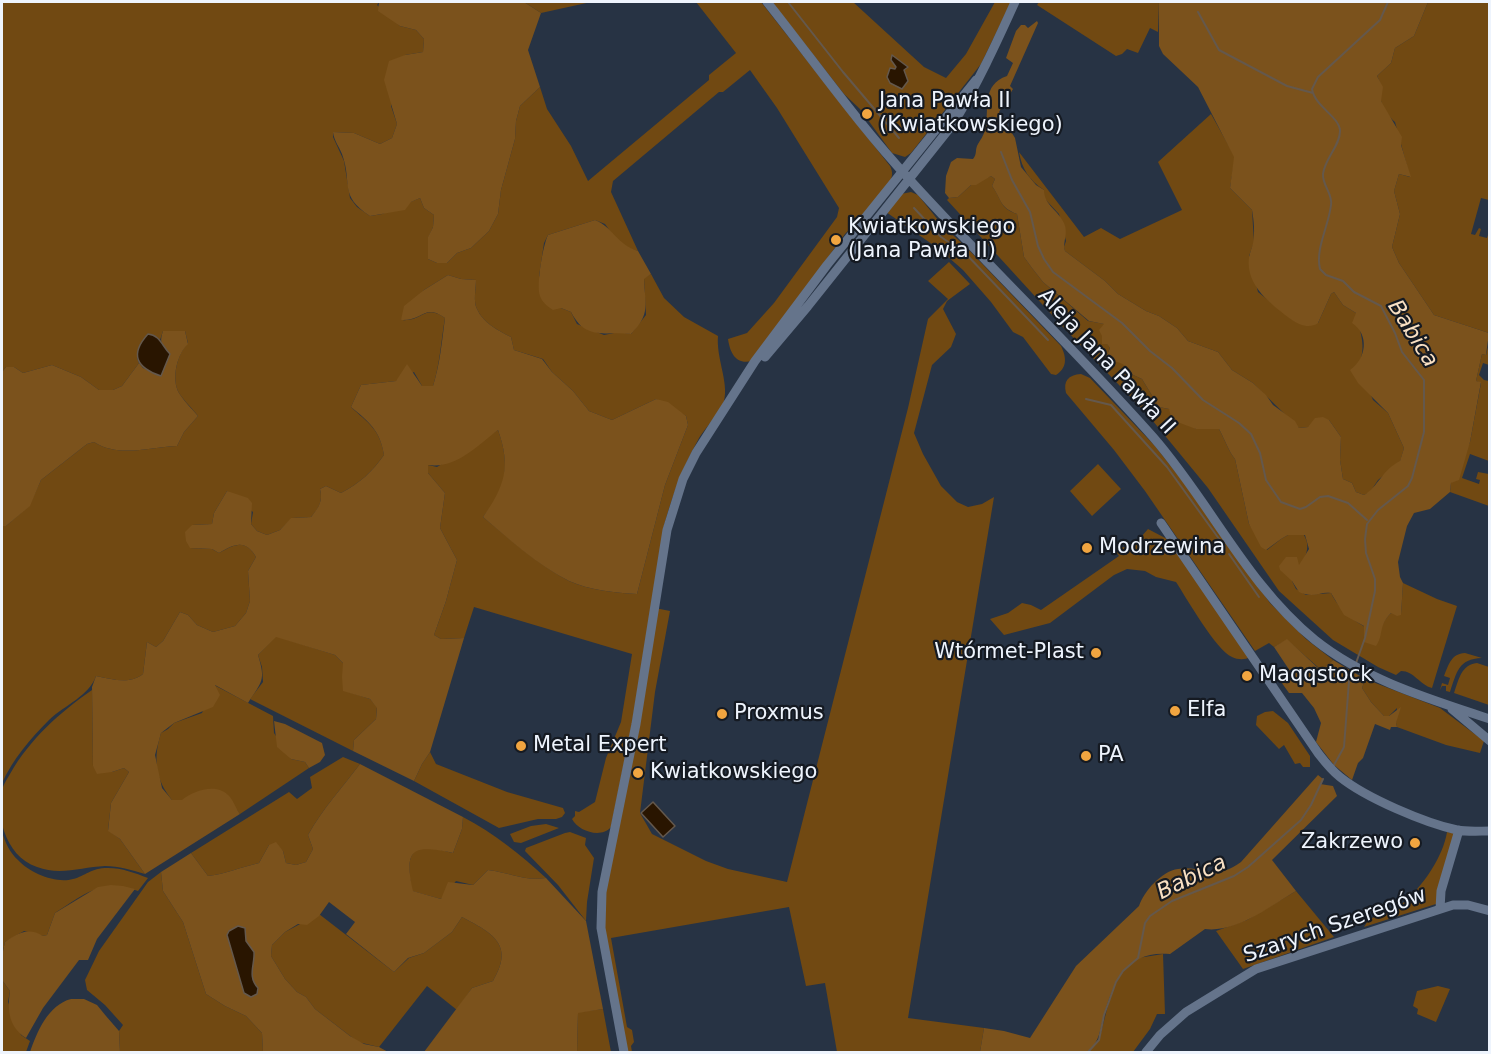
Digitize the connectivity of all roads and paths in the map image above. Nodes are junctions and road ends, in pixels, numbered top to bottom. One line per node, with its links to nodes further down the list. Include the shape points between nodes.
1 (766, 2): 4 (street, Aleja Jana Pawła II)
2 (1015, 2): 3 (street)
3 (976, 80): 4 (street); 5 (street, via 953,124)
4 (902, 171): 5 (street, Aleja Jana Pawła II); 6 (street)
5 (909, 180): 6 (street, via 808,306); 8 (street, Aleja Jana Pawła II, via 1153,436 1287,614 1325,647 1367,672)
6 (750, 370): 15 (street, via 696,453 676,499 665,540 636,724 602,892 601,928)
7 (1161, 523): 11 (street, via 1336,774 1386,803)
8 (1448, 706): 9 (street, Aleja Jana Pawła II); 10 (street, Aleja Jana Pawła II)
9 (1490, 719)
10 (1490, 741)
11 (1459, 830): 12 (street); 13 (street, via 1441,891)
12 (1490, 831)
13 (1440, 909): 14 (street, Szarych Szeregów, via 1461,904); 16 (street, Szarych Szeregów, via 1257,969 1186,1012)
14 (1490, 911)
15 (624, 1053)
16 (1146, 1053)

